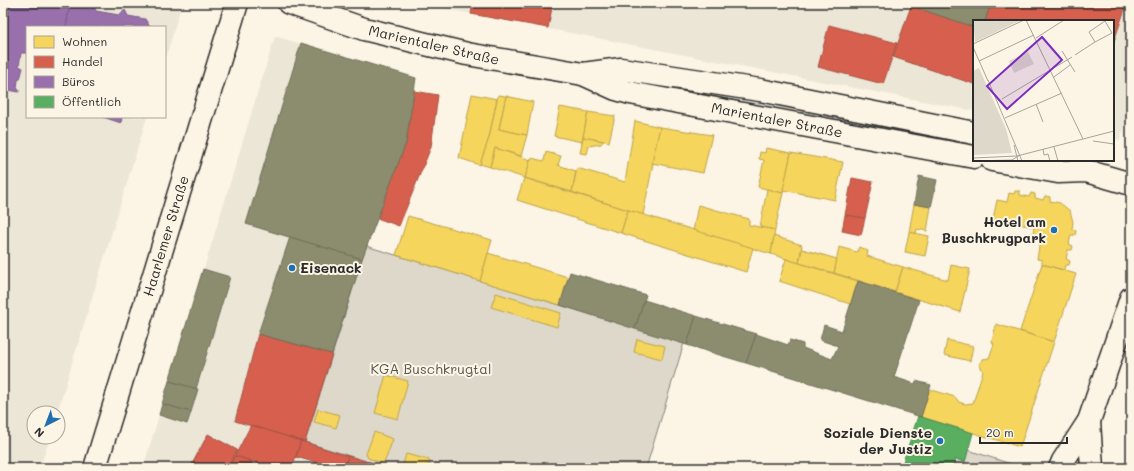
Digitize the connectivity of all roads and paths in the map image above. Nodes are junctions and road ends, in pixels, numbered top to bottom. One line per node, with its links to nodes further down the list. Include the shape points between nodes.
1 (237, 3): 11 (street, Haarlemer Straße)
2 (289, 3): 3 (street, Marientaler Straße, via 364,29 467,54)
3 (583, 74): 4 (street, Marientaler Straße, via 621,68 760,90); 5 (street, Marientaler Straße, via 630,93)
4 (973, 133)
5 (973, 157)
6 (998, 161): 7 (street, via 1058,172)
7 (1080, 165): 8 (street)
8 (1131, 184)
9 (1131, 298): 10 (street)
10 (1089, 421): 12 (street); 13 (street)
11 (95, 468)
12 (1060, 468)
13 (1092, 468)

